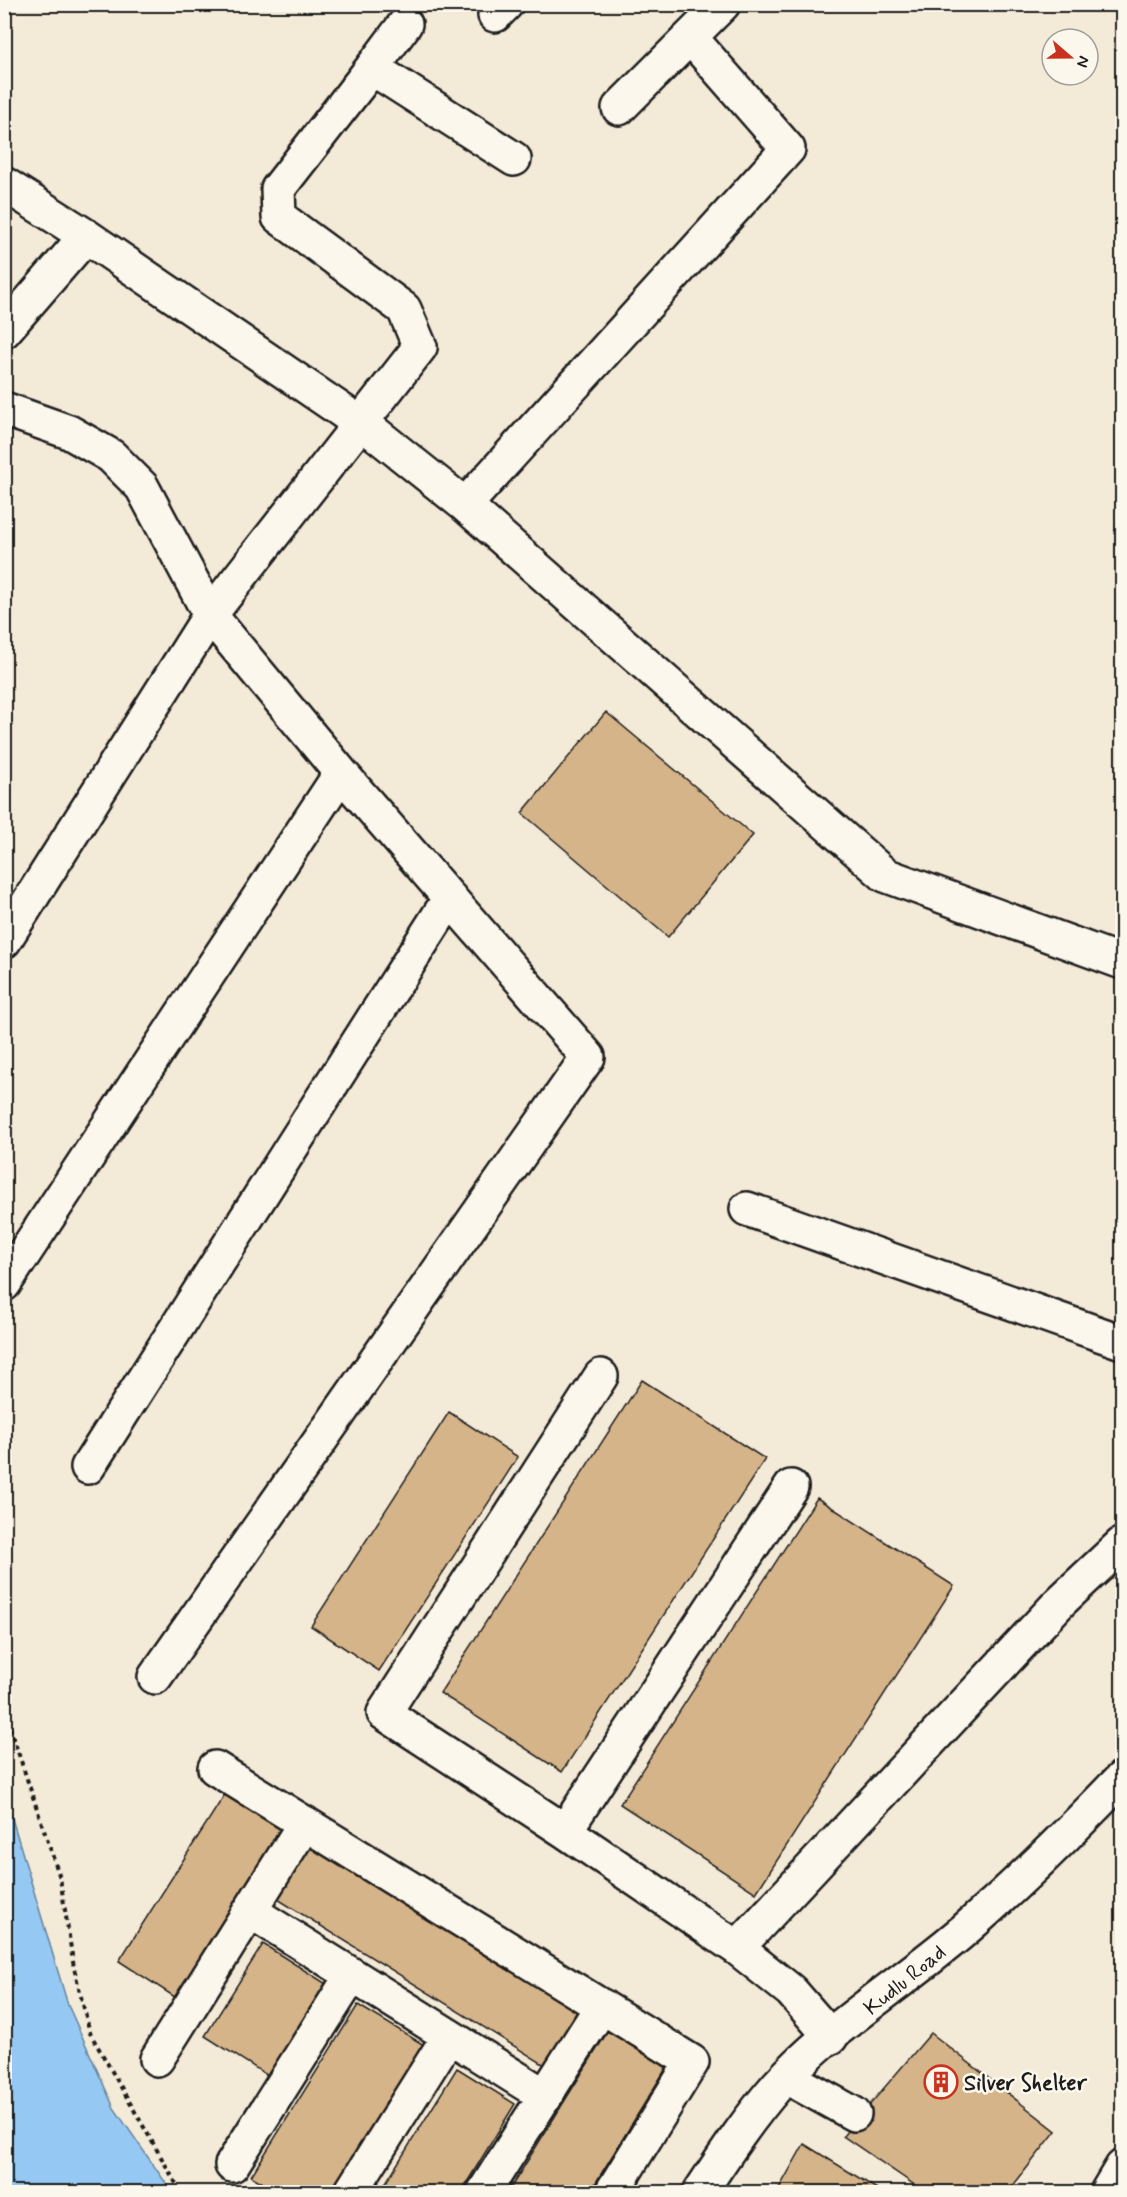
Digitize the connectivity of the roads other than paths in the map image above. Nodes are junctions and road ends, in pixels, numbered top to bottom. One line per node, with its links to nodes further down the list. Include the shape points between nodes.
1 (723, 4): 3 (street)
2 (405, 24): 4 (street)
3 (690, 37): 5 (street); 12 (street, via 788,149)
4 (372, 68): 6 (street); 11 (street, via 278,189 279,217 404,309 420,347)
5 (619, 108)
6 (514, 159)
7 (4, 184): 8 (street)
8 (86, 236): 9 (street); 11 (street)
9 (4, 332)
10 (4, 409): 13 (street, via 69,432 111,456 142,487)
11 (358, 424): 12 (street); 13 (street)
12 (465, 505): 17 (street, via 885,875)
13 (210, 615): 14 (street); 16 (street)
14 (341, 773): 15 (street); 19 (street)
15 (450, 898): 22 (street); 25 (street, via 588,1057)
16 (4, 941)
17 (1122, 962)
18 (747, 1209): 20 (street)
19 (4, 1284)
20 (1122, 1342)
21 (602, 1376): 29 (street, via 384,1713)
22 (88, 1467)
23 (791, 1487): 29 (street)
24 (1122, 1544): 31 (street, via 1061,1601)
25 (155, 1677)
26 (215, 1768): 28 (street)
27 (1122, 1778): 35 (street, Kudlu Road, via 1062,1841 968,1927)
28 (305, 1823): 30 (street); 33 (street)
29 (565, 1831): 31 (street)
30 (250, 1911): 32 (street); 36 (street)
31 (737, 1948): 35 (street, via 790,1991)
32 (352, 1975): 34 (street); 40 (street)
33 (602, 2006): 38 (street); 44 (street, via 692,2062)
34 (449, 2036): 38 (street); 42 (street)
35 (831, 2037): 37 (street, Kudlu Road)
36 (157, 2059)
37 (787, 2077): 39 (street); 45 (street, Kudlu Road, via 743,2128)
38 (545, 2096): 43 (street)
39 (854, 2114)
40 (232, 2165)
41 (1122, 2167): 46 (street)
42 (351, 2193)
43 (484, 2193)
44 (612, 2193)
45 (700, 2193)
46 (1107, 2193)

